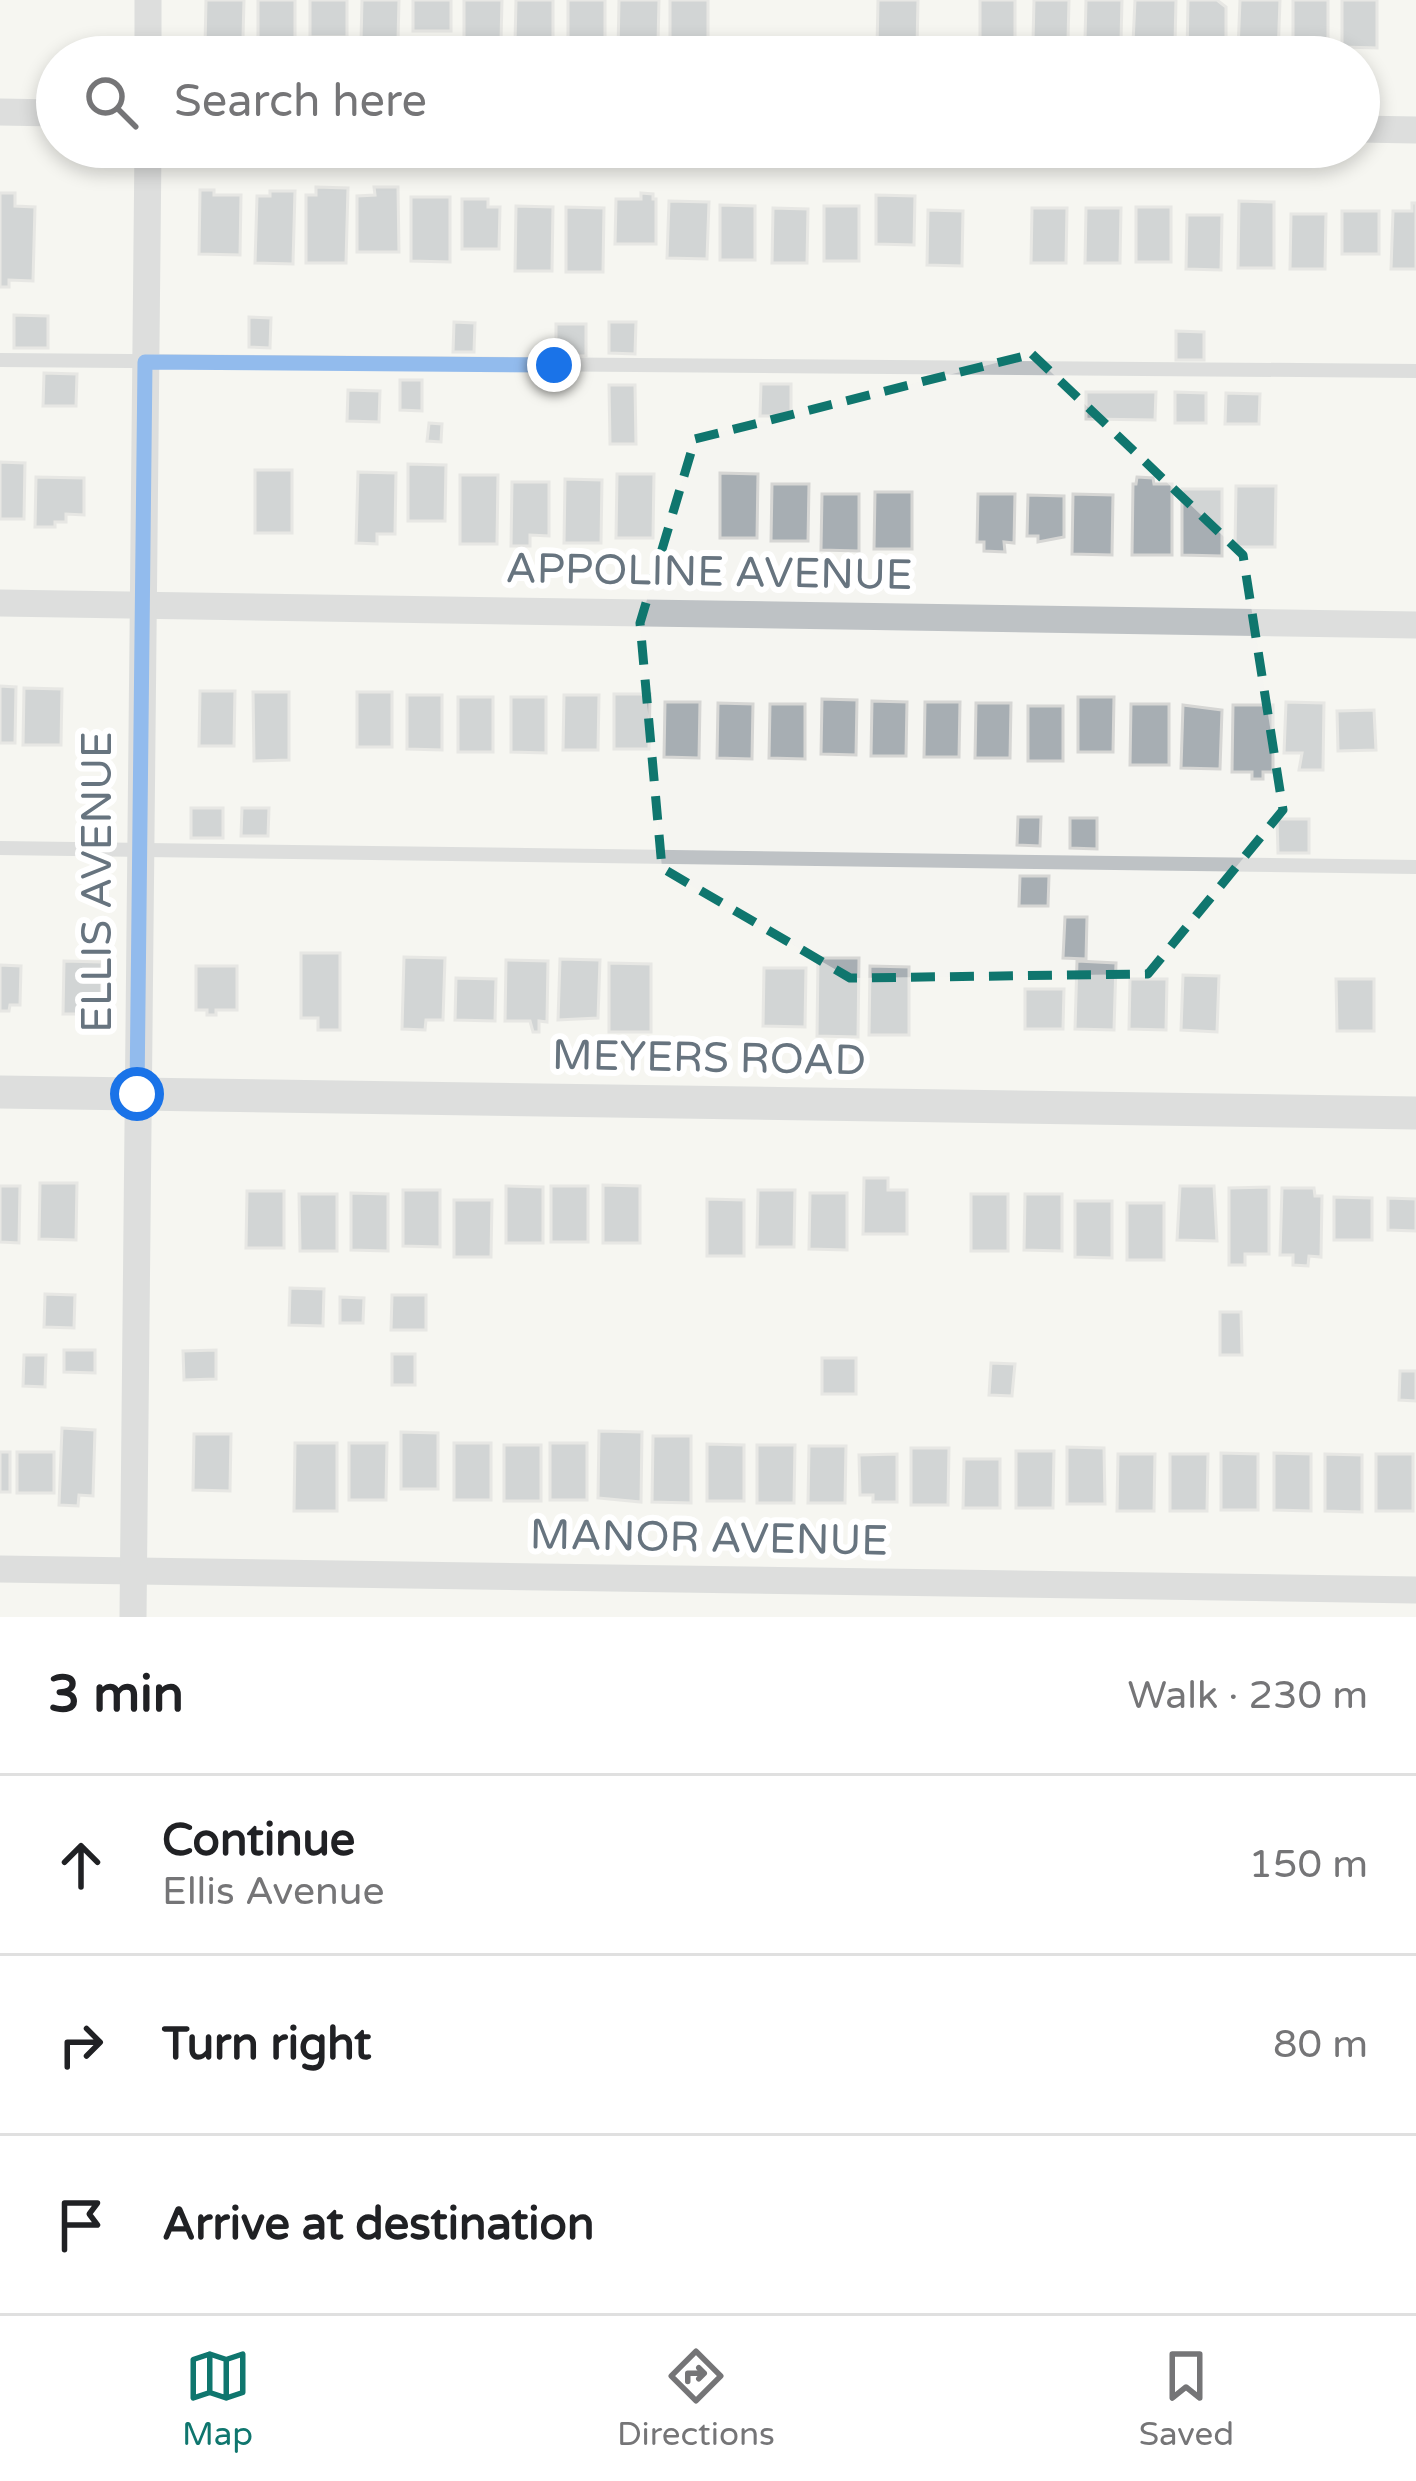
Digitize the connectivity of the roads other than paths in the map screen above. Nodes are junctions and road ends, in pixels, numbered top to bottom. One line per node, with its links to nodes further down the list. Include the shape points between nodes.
1 (148, 0): 2 (street)
2 (148, 36)
3 (0, 112): 4 (street)
4 (36, 113)
5 (1380, 129): 6 (street)
6 (1416, 130)
7 (148, 168): 9 (street, ELLIS AVENUE)
8 (0, 360): 9 (lane)
9 (145, 362): 10 (lane); 12 (street, ELLIS AVENUE)
10 (1416, 370)
11 (0, 603): 12 (street, APPOLINE AVENUE)
12 (141, 605): 13 (street, APPOLINE AVENUE); 15 (street, ELLIS AVENUE)
13 (1416, 625)
14 (0, 848): 15 (lane)
15 (139, 850): 16 (lane); 18 (street, ELLIS AVENUE)
16 (1416, 867)
17 (0, 1092): 18 (street, MEYERS ROAD)
18 (137, 1094): 19 (street, MEYERS ROAD); 21 (street, ELLIS AVENUE)
19 (1416, 1113)
20 (0, 1569): 21 (street, MANOR AVENUE)
21 (133, 1571): 22 (street, MANOR AVENUE); 23 (street, ELLIS AVENUE)
22 (1416, 1590)
23 (133, 1617)

